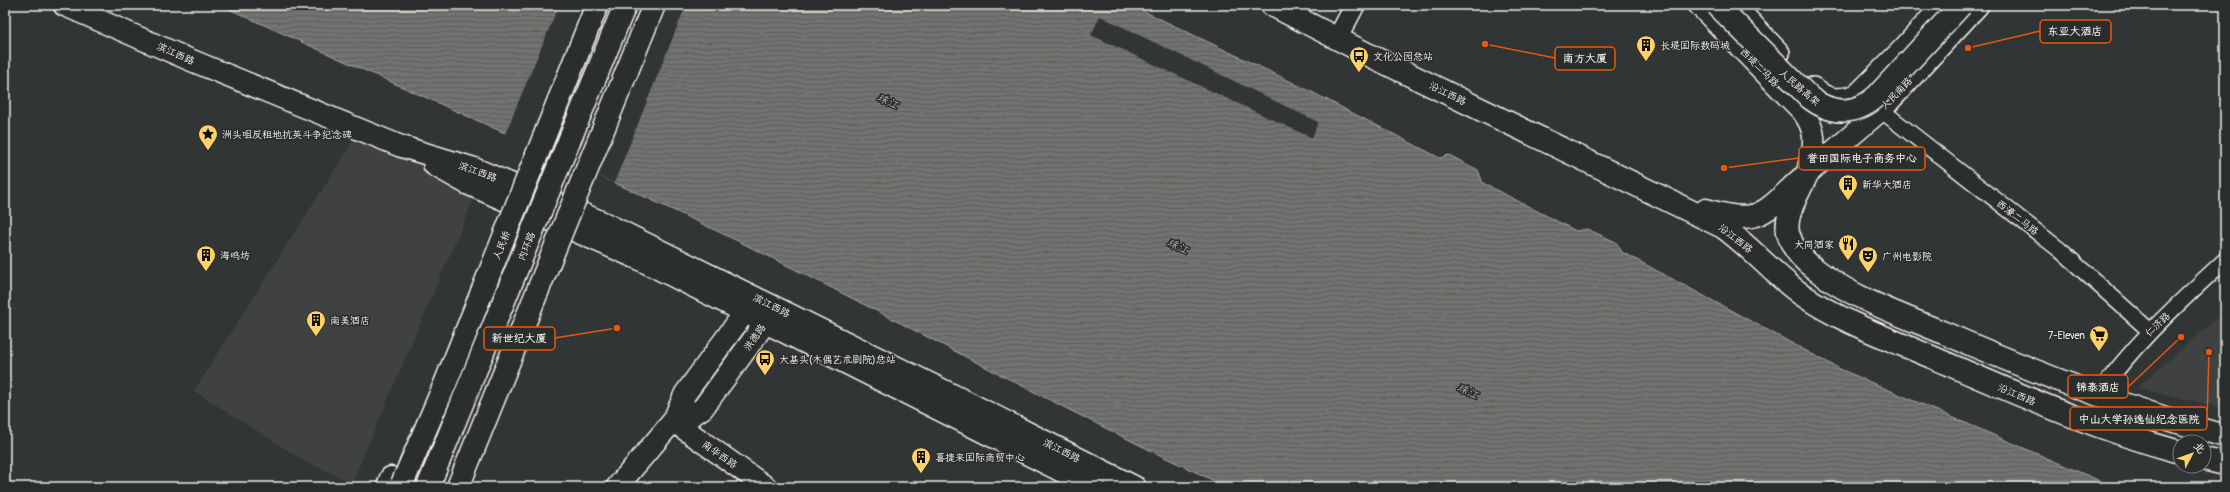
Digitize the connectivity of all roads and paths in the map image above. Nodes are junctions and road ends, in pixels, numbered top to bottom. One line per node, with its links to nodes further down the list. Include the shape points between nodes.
1 (64, 5): 17 (main road, 滨江西路)
2 (587, 5): 31 (main road, 人民桥, via 497,217)
3 (597, 5): 31 (main road, 人民桥, bridge, via 454,362)
4 (625, 5): 32 (main road, 内环路, bridge)
5 (654, 5): 33 (main road, bridge)
6 (1272, 5): 14 (main road, 沿江西路)
7 (1355, 5): 14 (street)
8 (1699, 5): 15 (main road, 西堤二马路)
9 (1717, 5): 12 (main road, 人民路高架, bridge, via 1810,98 1820,106 1845,111 1857,110 1869,104)
10 (1734, 5): 15 (main road)
11 (1942, 5): 15 (main road, via 1857,95 1835,99)
12 (1961, 5)
13 (1978, 5): 16 (main road, 人民南路)
14 (1337, 39): 19 (main road, 沿江西路)
15 (1801, 93): 18 (main road, via 1814,132)
16 (1881, 110): 18 (main road, 人民南路); 24 (street, 西濠二马路, via 2060,250)
17 (400, 146): 21 (main road, 滨江西路, via 473,168 595,219); 22 (main road, 滨江西路, via 468,184 609,245)
18 (1807, 174): 19 (main road, via 1766,210 1748,217 1724,215); 25 (main road, via 1787,223 1794,247 1813,268 1842,287 1874,302)
19 (1668, 198): 28 (main road, 沿江西路, via 1723,226 1801,294 1840,316 2026,398 2117,433)
20 (2225, 260): 24 (street, 仁济路)
21 (764, 301): 22 (main road, 洪德路); 23 (main road, 洪德路); 37 (main road, 滨江西路)
22 (745, 312): 23 (main road, 滨江西路); 26 (main road, 洪德路, via 685,394)
23 (766, 322): 26 (main road, 洪德路, via 703,408 691,416); 36 (main road, 滨江西路)
24 (2149, 330): 25 (street, 仁济路)
25 (2097, 396): 27 (main road)
26 (673, 421): 34 (main road); 35 (main road, 南华西路)
27 (2225, 436)
28 (2172, 450)
29 (2212, 461): 30 (main road)
30 (2225, 464)
31 (395, 485)
32 (428, 487)
33 (458, 487)
34 (617, 487)
35 (766, 487)
36 (1093, 487)
37 (1135, 487)

